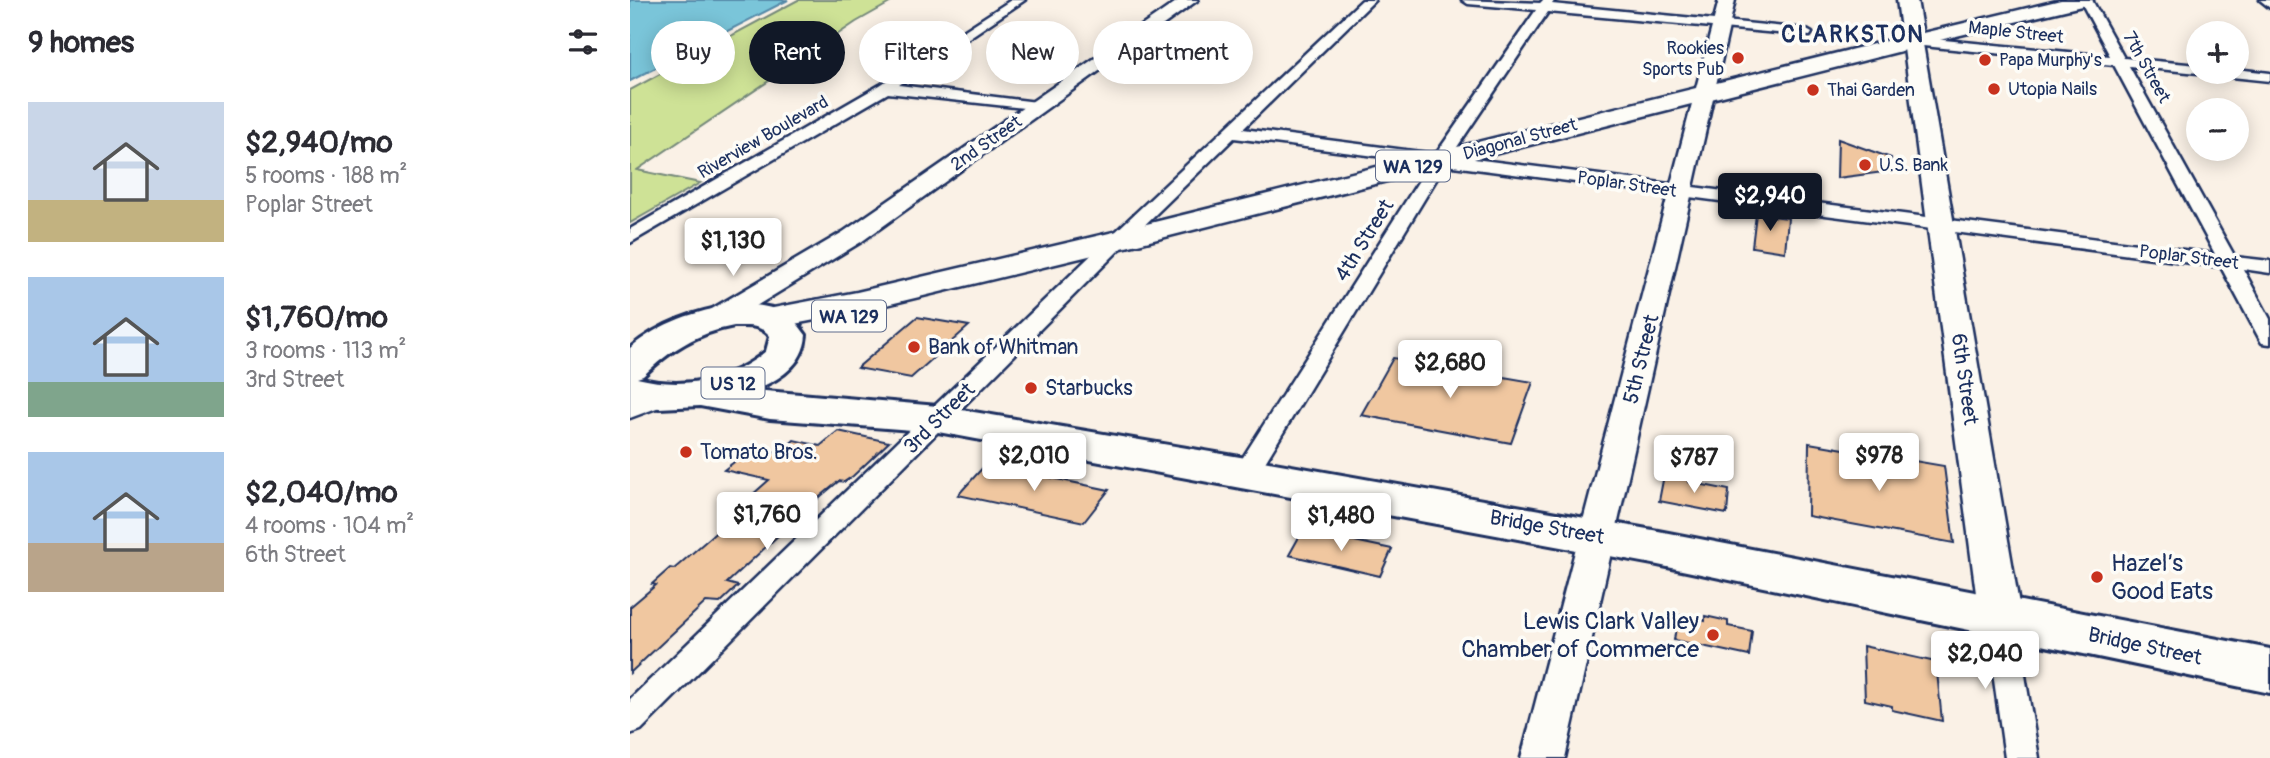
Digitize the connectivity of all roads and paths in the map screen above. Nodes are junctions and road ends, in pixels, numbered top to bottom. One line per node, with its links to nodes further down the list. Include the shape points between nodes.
1 (1019, 0): 17 (street, Riverview Boulevard)
2 (1190, 0): 19 (street, 2nd Street)
3 (1369, 0): 20 (street, 3rd Street)
4 (1468, 0): 8 (street)
5 (1727, 0): 11 (street, 5th Street)
6 (2085, 0): 10 (main road, Diagonal Street); 13 (street, 7th Street)
7 (2266, 0): 9 (street)
8 (1547, 4): 11 (street); 21 (street, 4th Street)
9 (2270, 4)
10 (1910, 18): 13 (street, Maple Street); 18 (main road, Diagonal Street / WA 129, via 1810,65); 23 (main road, 6th Street)
11 (1721, 25): 12 (street); 18 (street, 5th Street)
12 (1805, 33)
13 (2120, 62): 14 (street, Maple Street); 26 (street, 7th Street)
14 (2186, 68)
15 (2249, 74): 16 (street)
16 (2270, 76)
17 (886, 89): 19 (street); 24 (street, Riverview Boulevard)
18 (1707, 90): 21 (main road, Diagonal Street / WA 129); 22 (street, 5th Street)
19 (1037, 107): 28 (street, 2nd Street, via 852,237)
20 (1233, 133): 21 (street, Poplar Street); 25 (street, 3rd Street)
21 (1441, 159): 22 (street, Poplar Street); 25 (main road, Diagonal Street / WA 129); 39 (street, 4th Street)
22 (1682, 192): 23 (street, Poplar Street); 40 (street, 5th Street)
23 (1942, 225): 26 (street, Poplar Street); 41 (main road, 6th Street)
24 (630, 237)
25 (1118, 240): 31 (main road, Diagonal Street / WA 129, via 916,288 822,328); 38 (street, 3rd Street)
26 (2229, 262): 27 (street, Poplar Street); 32 (street, 7th Street)
27 (2270, 267)
28 (779, 280): 29 (street, 2nd Street); 31 (street, 2nd Street, via 760,307)
29 (715, 319): 30 (highway); 31 (highway)
30 (676, 333): 33 (highway); 34 (highway)
31 (772, 337): 35 (highway, US 12, via 746,378); 37 (highway, US 12, via 790,387)
32 (2270, 338)
33 (630, 347)
34 (630, 368)
35 (701, 394): 36 (highway, US 12); 37 (highway, Bridge Street / US 12)
36 (640, 398)
37 (820, 409): 38 (highway, Bridge Street / US 12)
38 (938, 419): 39 (highway, Bridge Street / US 12); 43 (street, 3rd Street)
39 (1246, 473): 40 (highway, Bridge Street / US 12)
40 (1597, 536): 41 (highway, Bridge Street / US 12); 44 (street, 5th Street)
41 (2000, 616): 42 (highway, Bridge Street / US 12); 45 (street, 6th Street)
42 (2270, 671)
43 (630, 720)
44 (1543, 758)
45 (2022, 758)

